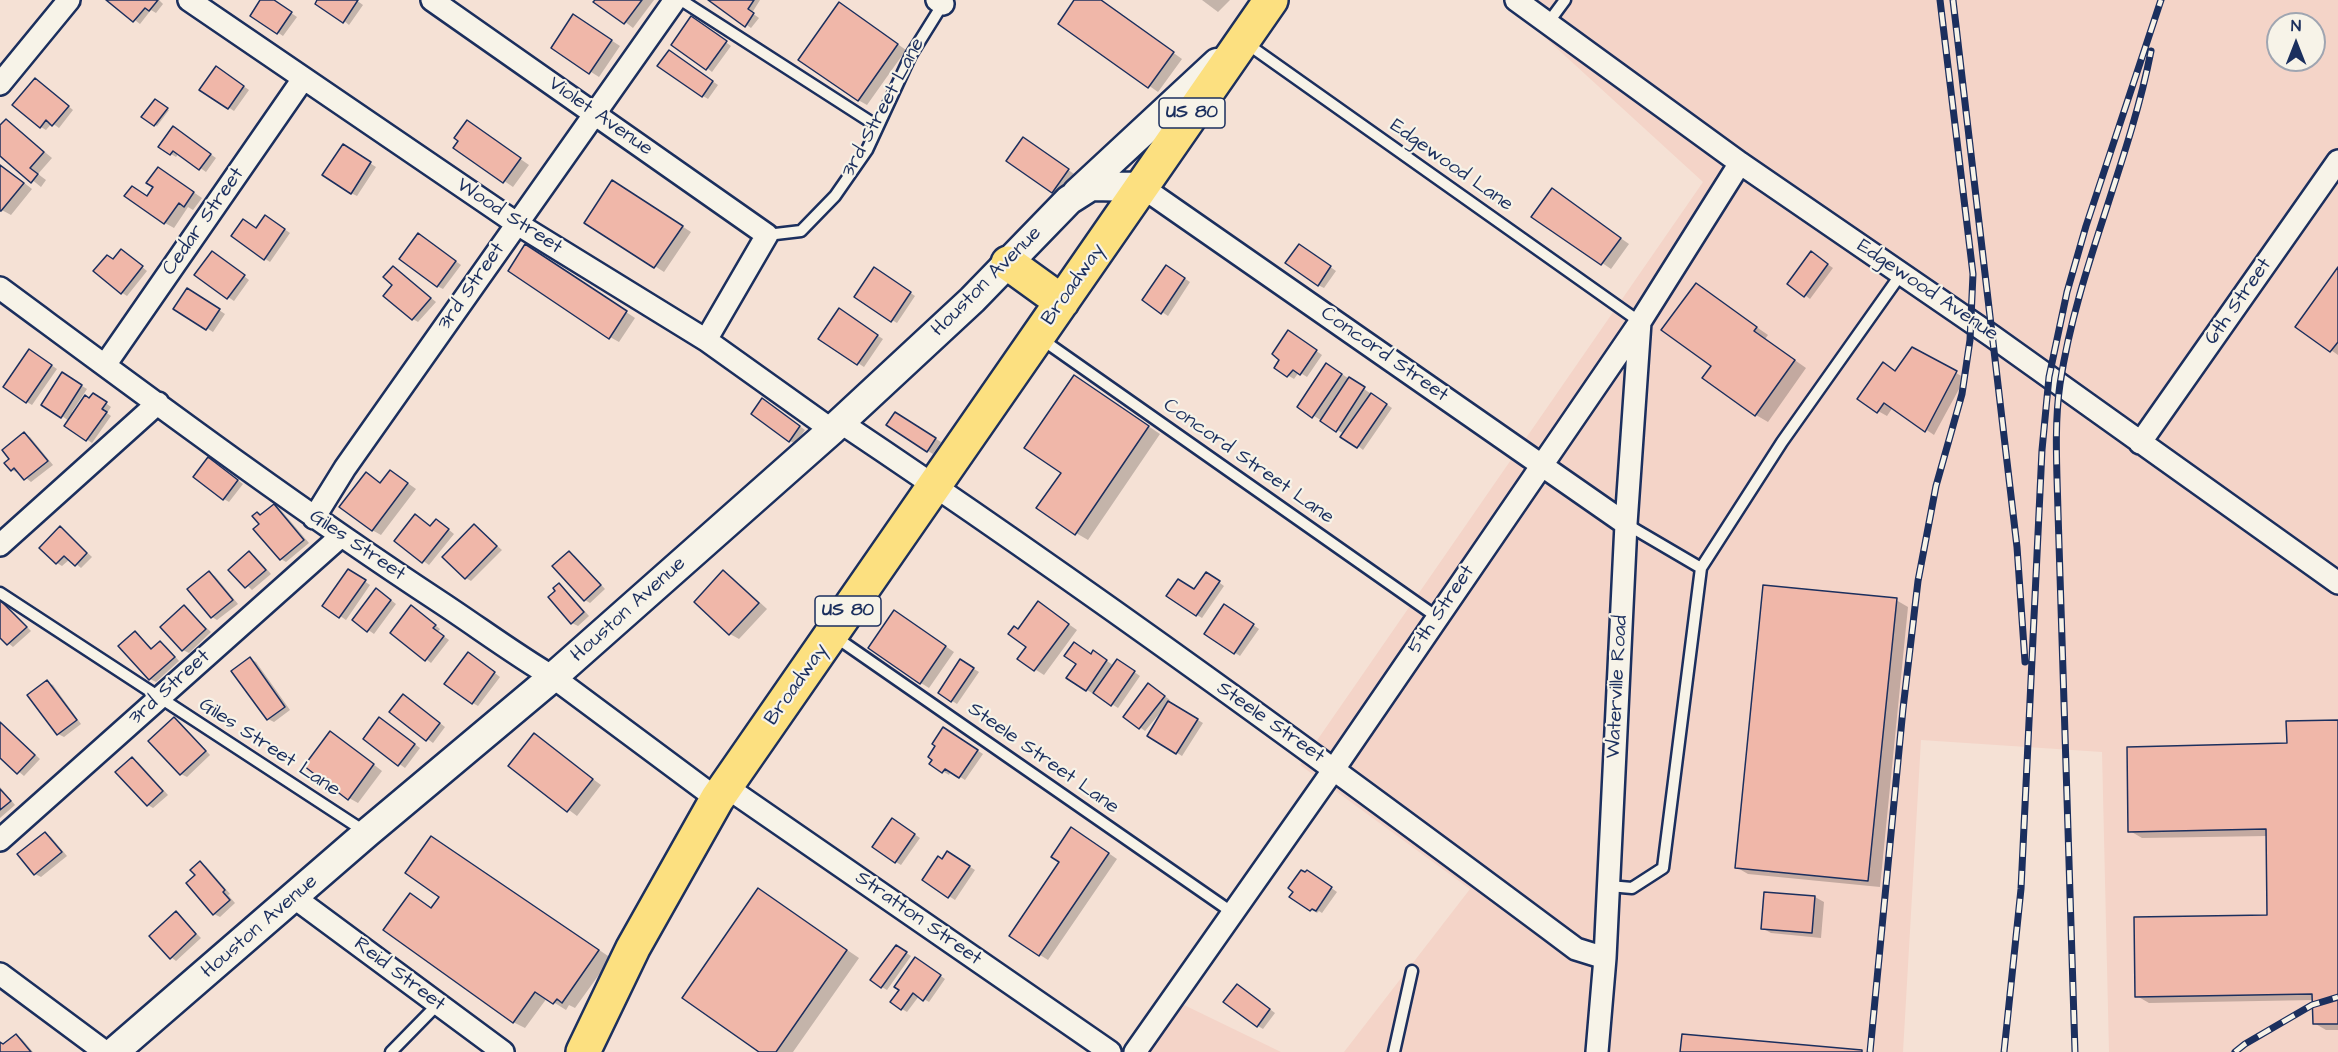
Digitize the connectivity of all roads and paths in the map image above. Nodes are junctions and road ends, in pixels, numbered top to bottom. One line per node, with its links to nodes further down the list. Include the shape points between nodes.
1 (69, 0): 13 (street)
2 (189, 0): 12 (street, Wood Street)
3 (432, 0): 14 (street, Violet Avenue)
4 (675, 0): 14 (street, 3rd Street)
5 (681, 0): 15 (lane)
6 (1271, 0): 11 (main road, US 80)
7 (1516, 0): 10 (street, Edgewood Avenue)
8 (1565, 0): 10 (lane)
9 (942, 1): 15 (lane, 3rd Street Lane)
10 (1548, 23): 17 (street, Edgewood Avenue)
11 (1242, 40): 18 (main road, US 80); 19 (street); 26 (lane, Edgewood Lane)
12 (303, 79): 20 (street, Wood Street); 29 (street, Cedar Street)
13 (0, 84)
14 (596, 114): 20 (street, 3rd Street); 21 (street, Violet Avenue)
15 (877, 126): 21 (lane, 3rd Street Lane, via 867,150 835,196 801,231)
16 (2338, 161): 32 (street, 6th Street)
17 (1740, 163): 23 (street, Edgewood Avenue); 26 (street, 5th Street)
18 (1142, 187): 19 (street, Houston Avenue, via 1091,186); 25 (main road, Broadway / US 80); 33 (street, Concord Street)
19 (1069, 200): 22 (street, Houston Avenue)
20 (516, 223): 28 (street, Wood Street); 35 (street, 3rd Street)
21 (767, 235): 28 (street)
22 (1008, 262): 25 (main road); 31 (street, Houston Avenue)
23 (1901, 274): 32 (street, Edgewood Avenue); 39 (lane, via 1782,442)
24 (0, 288): 29 (street, Giles Street)
25 (1062, 302): 27 (main road, Broadway / US 80)
26 (1640, 322): 33 (street, 5th Street); 36 (street, Waterville Road)
27 (1038, 337): 34 (main road, Broadway / US 80); 42 (lane, Concord Street Lane)
28 (706, 340): 31 (street, Wood Street)
29 (105, 365): 30 (street, Giles Street)
30 (158, 403): 35 (street, Giles Street); 38 (street)
31 (836, 426): 34 (street, Wood Street); 44 (street, Houston Avenue)
32 (2140, 443): 40 (street, Edgewood Avenue)
33 (1541, 465): 36 (street, Concord Street); 42 (street, 5th Street)
34 (935, 486): 43 (main road, Broadway / US 80); 46 (street, Steele Street)
35 (314, 518): 37 (street, Giles Street)
36 (1626, 525): 39 (lane); 50 (street, Waterville Road)
37 (340, 537): 44 (street, Giles Street); 45 (street, 3rd Street)
38 (0, 545)
39 (1701, 568): 50 (lane, via 1663,868 1632,888)
40 (2338, 583)
41 (0, 593): 45 (lane, Giles Street Lane)
42 (1437, 617): 46 (street, 5th Street)
43 (832, 634): 47 (main road, Broadway / US 80); 52 (lane, Steele Street Lane)
44 (553, 677): 47 (street, Giles Street); 48 (street, Houston Avenue)
45 (159, 698): 48 (lane, Giles Street Lane); 49 (street, 3rd Street)
46 (1334, 769): 52 (street, 5th Street); 53 (street, Steele Street, via 1576,950)
47 (721, 792): 61 (main road, Broadway / US 80, via 633,948); 62 (street, Stratton Street)
48 (367, 833): 51 (street, Houston Avenue)
49 (0, 840)
50 (1609, 886): 53 (street, Waterville Road)
51 (295, 898): 56 (street, Reid Street); 58 (street, Houston Avenue)
52 (1233, 913): 63 (street, 5th Street)
53 (1605, 958): 65 (street, Waterville Road)
54 (1412, 971): 64 (lane)
55 (0, 974): 57 (street)
56 (438, 1004): 59 (lane); 60 (street, Reid Street)
57 (105, 1052)
58 (114, 1052)
59 (391, 1052)
60 (503, 1052)
61 (583, 1052)
62 (1110, 1052)
63 (1135, 1052)
64 (1394, 1052)
65 (1597, 1052)

